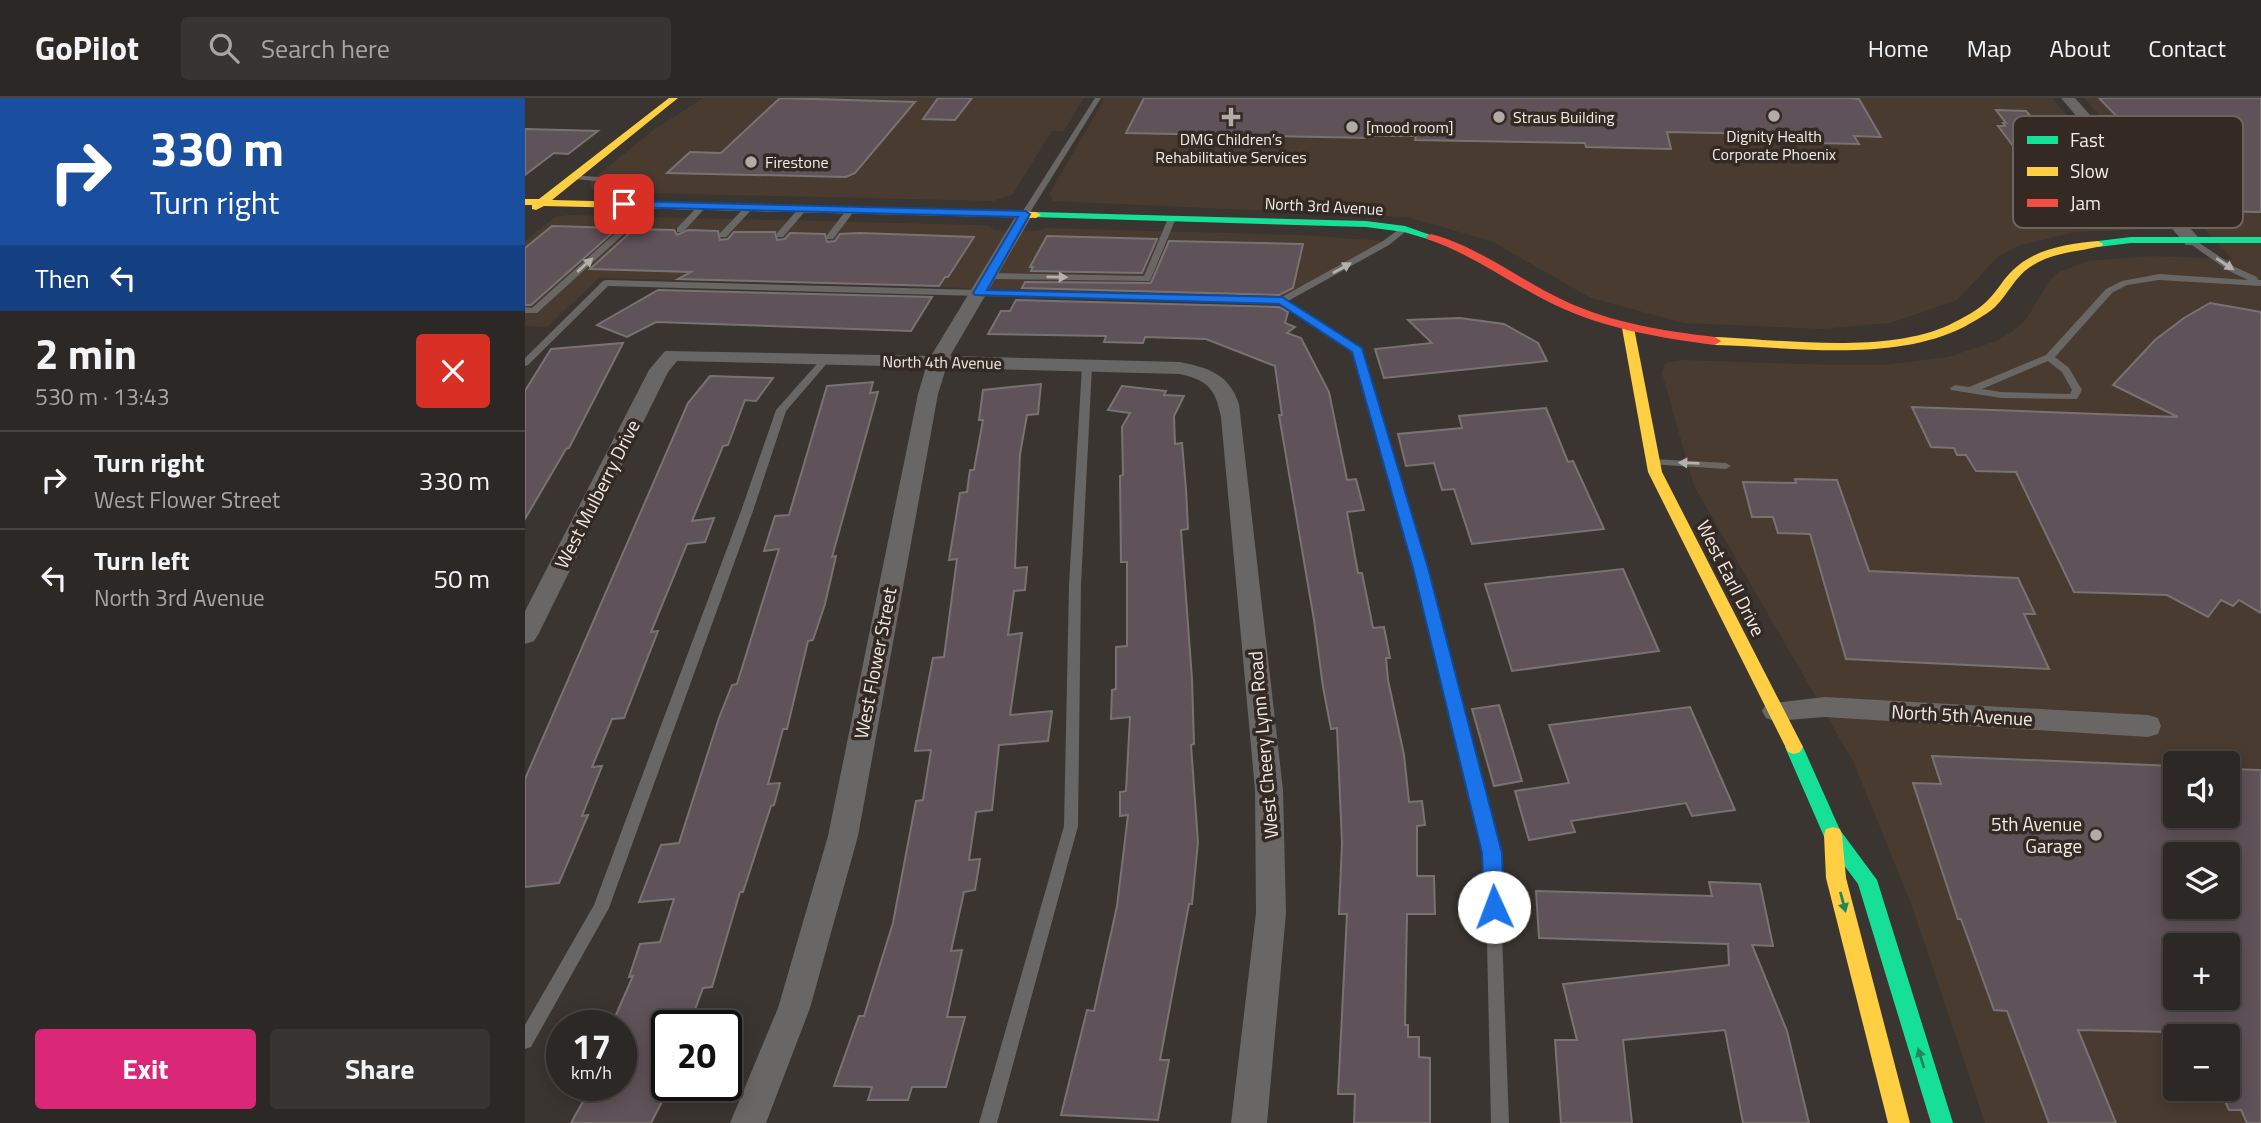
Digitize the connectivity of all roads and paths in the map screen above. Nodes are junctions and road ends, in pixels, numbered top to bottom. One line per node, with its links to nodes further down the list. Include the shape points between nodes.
1 (674, 98): 5 (street)
2 (1098, 98): 14 (lane)
3 (2068, 98): 4 (street)
4 (2084, 116)
5 (575, 177): 7 (street); 8 (lane, via 623,181)
6 (525, 202): 7 (street, North 3rd Avenue)
7 (542, 203): 8 (street, North 3rd Avenue); 15 (street)
8 (596, 204): 9 (street, North 3rd Avenue)
9 (652, 205): 10 (street, North 3rd Avenue); 34 (lane, one-way to 9)
10 (703, 206): 11 (street, North 3rd Avenue); 19 (lane)
11 (750, 208): 12 (street, North 3rd Avenue); 20 (lane)
12 (803, 209): 13 (street, North 3rd Avenue); 21 (lane)
13 (851, 210): 14 (street, North 3rd Avenue); 22 (lane)
14 (1025, 214): 16 (street, North 3rd Avenue); 28 (street, West Flower Street)
15 (525, 216)
16 (1172, 218): 18 (street, North 3rd Avenue); 28 (lane, one-way to 16, via 1147,279)
17 (2181, 228): 24 (street)
18 (1405, 229): 33 (lane, one-way to 18); 35 (street, North 3rd Avenue, via 1465,247 1560,303)
19 (680, 230)
20 (723, 235)
21 (780, 235)
22 (830, 237)
23 (2261, 240): 24 (street, North 3rd Avenue)
24 (2192, 241): 25 (street, North 3rd Avenue); 29 (lane, one-way to 29, via 2232,270); 35 (street, North 3rd Avenue, via 2131,240 2066,247 2019,271 1989,306 1966,321 1909,341 1714,341)
25 (2261, 250)
26 (637, 270): 30 (lane)
27 (687, 272): 31 (lane)
28 (989, 276): 32 (street, West Flower Street)
29 (2261, 282): 37 (lane, via 2159,277 2125,284 2109,291)
30 (624, 284): 31 (lane); 40 (lane, via 606,283)
31 (675, 285): 32 (lane)
32 (979, 293): 33 (lane); 39 (street, West Flower Street)
33 (1282, 301): 57 (lane, via 1357,350 1421,568 1492,853)
34 (529, 311)
35 (1628, 328): 45 (street, West Earll Drive)
36 (672, 355): 38 (street, North 4th Avenue); 47 (street, West Mulberry Drive, via 659,370)
37 (2049, 357): 44 (lane); 44 (lane, via 2066,370 2077,390 2073,397)
38 (826, 359): 39 (street, North 4th Avenue); 51 (lane, via 781,410 601,908)
39 (938, 361): 41 (street, North 4th Avenue); 54 (street, West Flower Street, via 927,394 843,836 794,1008)
40 (525, 363)
41 (1087, 366): 42 (street, North 4th Avenue, via 1180,368); 55 (lane, via 1075,585 1070,826)
42 (1211, 374): 56 (street, West Cheery Lynn Road, via 1227,392 1231,417 1269,790 1271,913)
43 (1955, 388): 44 (lane)
44 (1969, 391)
45 (1653, 462): 46 (lane, one-way to 45); 48 (street, West Earll Drive, via 1663,491)
46 (1726, 466)
47 (525, 635)
48 (1775, 712): 49 (street, North 5th Avenue, via 1825,707); 50 (street, West Earll Drive, via 1814,786)
49 (2148, 726)
50 (1833, 835): 52 (street, West Earll Drive, one-way to 52, via 1836,877); 53 (street, West Earll Drive, one-way to 50, via 1867,880)
51 (525, 1041)
52 (1882, 1054): 58 (street); 59 (street, West Earll Drive)
53 (1941, 1122)
54 (748, 1123)
55 (988, 1123)
56 (1249, 1123)
57 (1500, 1123)
58 (1889, 1123)
59 (1899, 1123)

